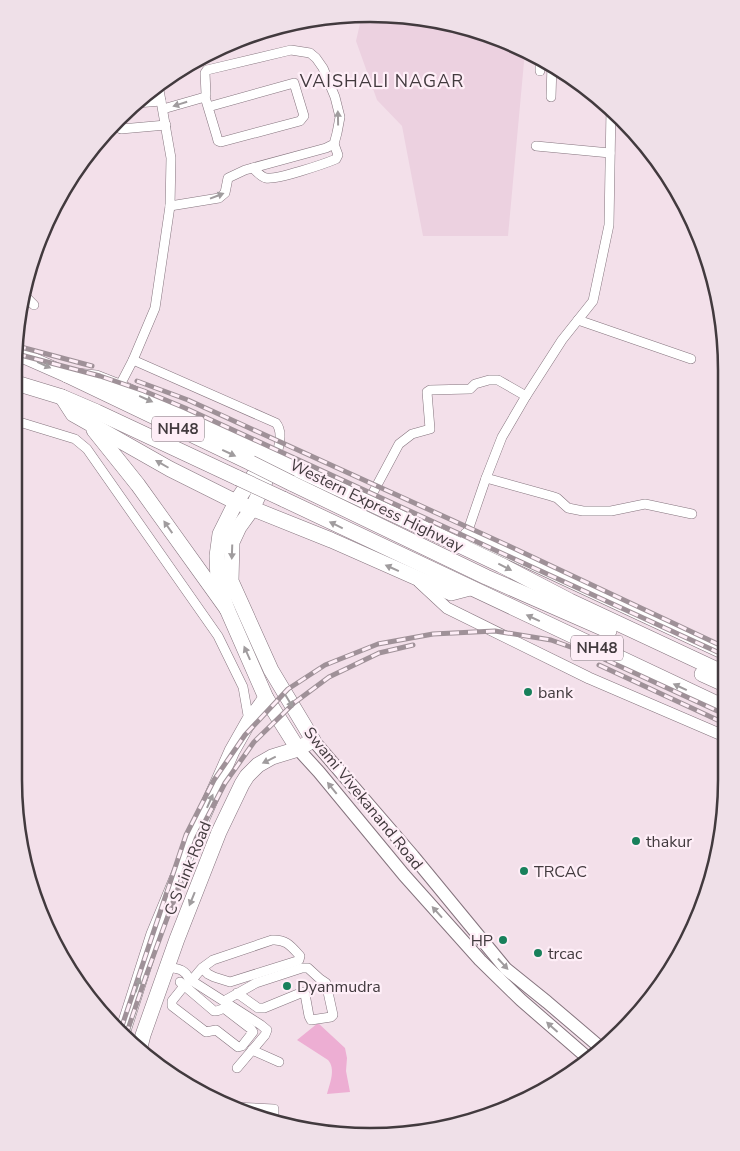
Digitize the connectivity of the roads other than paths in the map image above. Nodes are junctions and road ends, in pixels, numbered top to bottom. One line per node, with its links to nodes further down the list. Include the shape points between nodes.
1 (540, 67): 2 (street)
2 (540, 71)
3 (552, 74): 6 (street)
4 (160, 93): 8 (street)
5 (205, 97): 8 (street, one-way to 8); 9 (street); 13 (street, one-way to 5, via 340,117 335,96 323,68 310,53 290,50 207,70)
6 (551, 98)
7 (148, 103): 8 (street)
8 (162, 105): 11 (street)
9 (208, 107): 9 (street, via 221,142 300,121 304,116 294,83)
10 (611, 119): 15 (street)
11 (166, 125): 12 (street); 17 (street, via 171,158)
12 (120, 129)
13 (334, 144): 16 (street); 16 (street, via 338,155 336,159 290,174 267,178)
14 (536, 146): 15 (street)
15 (610, 153): 20 (street, via 609,225 593,301)
16 (253, 168): 17 (street, one-way to 16, via 219,198 225,193 228,178)
17 (170, 206): 23 (street, via 155,308)
18 (29, 300): 19 (street)
19 (34, 305)
20 (578, 320): 22 (street); 27 (street)
21 (23, 355): 24 (main road, Western Express Highway / NH48, one-way to 24)
22 (690, 359)
23 (133, 360): 26 (street); 31 (street, via 276,424 280,434)
24 (67, 375): 26 (main road, via 96,378); 38 (main road, Western Express Highway / NH48, one-way to 38, bridge)
25 (22, 385): 28 (main road, NH48)
26 (119, 387): 31 (main road, one-way to 31)
27 (526, 396): 32 (street, via 502,437); 34 (street, via 498,380 488,380 470,388 427,392 430,430 412,434 399,444)
28 (62, 398): 29 (main road, via 73,414); 40 (main road, NH48, one-way to 28, bridge)
29 (88, 422): 33 (main road, one-way to 29); 41 (main road, one-way to 29, via 138,485)
30 (22, 424): 47 (street, via 75,439 87,449 218,636 243,687)
31 (272, 457): 33 (main road, Swami Vivekanand Road); 34 (main road); 35 (main road, Swami Vivekanand Road)
32 (486, 478): 36 (street, via 557,498 568,508 583,511 611,511 645,504); 37 (street)
33 (236, 502): 35 (main road); 41 (main road, Swami Vivekanand Road, via 220,534 217,556 218,582)
34 (368, 502): 37 (main road)
35 (252, 509): 39 (main road, one-way to 35); 49 (main road, Swami Vivekanand Road, one-way to 49, via 232,542 231,582 271,670)
36 (692, 514)
37 (464, 540): 38 (main road); 42 (street); 43 (main road, one-way to 43, via 501,565 570,601)
38 (470, 568): 44 (main road, Western Express Highway / NH48)
39 (413, 577): 40 (main road, via 451,593); 48 (street, via 447,608 589,678)
40 (470, 588): 46 (main road, NH48, one-way to 40)
41 (227, 609): 45 (main road, Swami Vivekanand Road, one-way to 41)
42 (718, 651)
43 (718, 670)
44 (718, 681)
45 (266, 698): 47 (main road, C S Link Road); 50 (main road, Swami Vivekanand Road)
46 (718, 704)
47 (250, 721): 51 (main road, C S Link Road)
48 (718, 733)
49 (312, 740): 50 (main road, C S Link Road); 58 (main road, Swami Vivekanand Road, one-way to 58, via 501,963)
50 (298, 749): 52 (main road, C S Link Road, one-way to 52, via 272,757); 59 (main road, Swami Vivekanand Road, one-way to 50, via 480,960)
51 (228, 760): 52 (main road); 60 (main road, C S Link Road, one-way to 51, via 154,934)
52 (247, 776): 54 (main road, C S Link Road, one-way to 54, via 219,832)
53 (202, 968): 53 (street, via 212,960 272,940 288,943 300,956 297,962 230,982 214,977); 55 (street)
54 (165, 974): 55 (street); 55 (street, via 183,971); 61 (main road, C S Link Road)
55 (186, 982): 55 (street, via 214,1011 225,1009 251,1029 253,1032 242,1046 238,1047 216,1030 206,1032 172,1006 172,1001); 57 (street)
56 (237, 994): 56 (street, via 256,983 308,968 326,983 333,1015 311,1020 303,992 264,1008 258,1008); 57 (street)
57 (224, 1001): 63 (street, via 266,1030)
58 (547, 1002): 59 (street); 62 (main road, Swami Vivekanand Road)
59 (538, 1014): 64 (main road, Swami Vivekanand Road, one-way to 59)
60 (124, 1027)
61 (141, 1042)
62 (597, 1044)
63 (252, 1050): 65 (street); 66 (street)
64 (584, 1055)
65 (278, 1062)
66 (236, 1068)
67 (253, 1108): 68 (street, via 274,1109)
68 (274, 1115)

